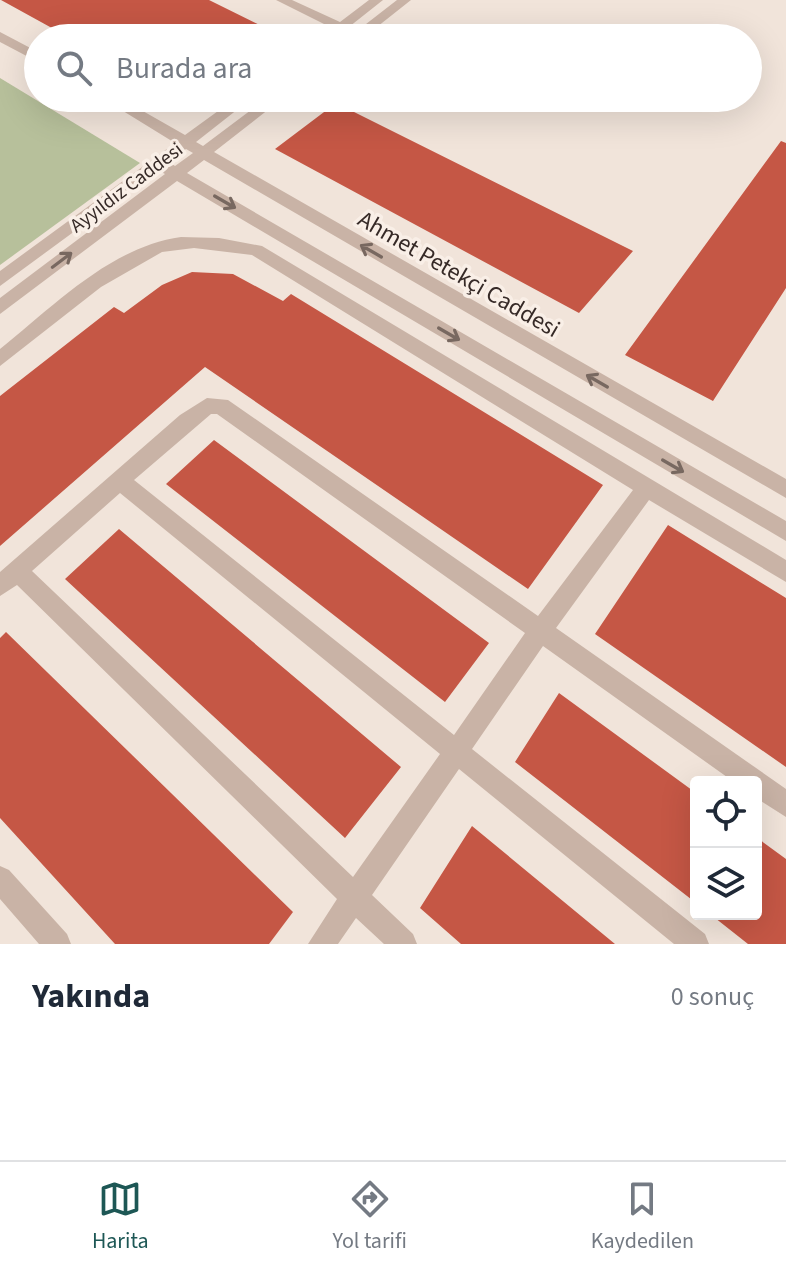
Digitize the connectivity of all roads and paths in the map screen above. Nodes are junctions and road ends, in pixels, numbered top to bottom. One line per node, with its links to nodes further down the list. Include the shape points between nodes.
1 (282, 0): 4 (street)
2 (377, 0): 5 (street)
3 (405, 0): 6 (street)
4 (334, 24)
5 (345, 24)
6 (373, 24)
7 (0, 36): 8 (street)
8 (24, 50)
9 (132, 112): 12 (street, Ahmet Petekçi Caddesi)
10 (226, 112): 12 (street, Ayyıldız Caddesi)
11 (258, 112): 13 (street, Ayyıldız Caddesi)
12 (183, 144): 13 (street, Ahmet Petekçi Caddesi); 14 (street, Ayyıldız Caddesi)
13 (202, 154): 15 (street, Ayyıldız Caddesi); 21 (street, Ahmet Petekçi Caddesi, one-way to 13)
14 (158, 163): 15 (street); 16 (street, Ayyıldız Caddesi)
15 (176, 173): 17 (street, Ayyıldız Caddesi, one-way to 15); 22 (street, one-way to 22)
16 (0, 280)
17 (0, 307)
18 (0, 359): 20 (street, via 116,268 159,247 203,242 256,250)
19 (120, 481): 24 (street); 25 (street, via 207,406 221,406); 26 (street)
20 (645, 489): 23 (street); 25 (street)
21 (786, 489)
22 (786, 532)
23 (786, 572)
24 (9, 579): 31 (street)
25 (541, 630): 26 (street); 27 (street)
26 (458, 750): 31 (street); 35 (street)
27 (748, 776)
28 (762, 786): 29 (street)
29 (786, 804)
30 (0, 879): 32 (street)
31 (354, 898): 33 (street); 34 (street)
32 (57, 944)
33 (322, 944)
34 (403, 944)
35 (695, 944)

